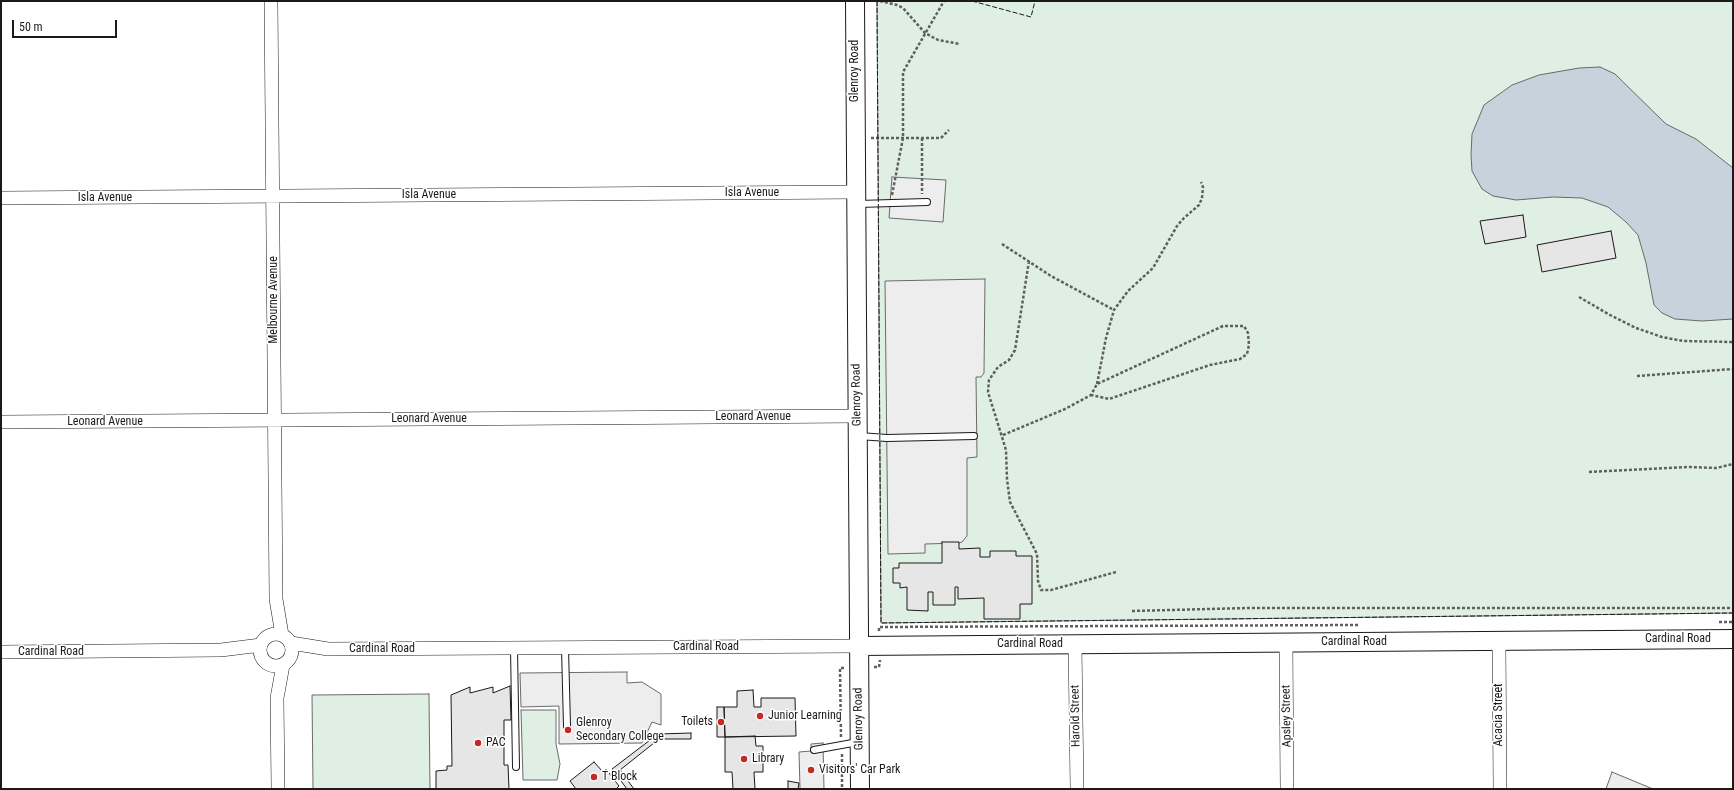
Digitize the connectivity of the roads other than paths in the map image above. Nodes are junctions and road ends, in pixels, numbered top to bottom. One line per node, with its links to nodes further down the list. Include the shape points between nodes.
1 (271, 1): 3 (street, Melbourne Avenue)
2 (854, 1): 5 (street, Glenroy Road)
3 (273, 196): 4 (street, Isla Avenue); 5 (street, Isla Avenue); 8 (street, Melbourne Avenue)
4 (1, 198)
5 (856, 198): 6 (lane, via 890,203); 7 (street, Glenroy Road)
6 (924, 202)
7 (857, 416): 8 (street, Leonard Avenue); 10 (street, Glenroy Road)
8 (274, 420): 9 (street, Leonard Avenue); 12 (street, Melbourne Avenue)
9 (1, 422)
10 (858, 436): 11 (lane); 18 (street, Glenroy Road)
11 (974, 436)
12 (276, 599): 13 (street, Melbourne Avenue); 22 (street, Melbourne Avenue)
13 (286, 639): 21 (street, Cardinal Road); 22 (street, Cardinal Road); 24 (street, Melbourne Avenue, via 292,648)
14 (1733, 639): 15 (street, Cardinal Road)
15 (1499, 641): 16 (street, Cardinal Road); 34 (street, Acacia Street)
16 (1286, 642): 17 (street, Cardinal Road); 33 (street, Apsley Street)
17 (1075, 644): 18 (street, Cardinal Road); 32 (street, Harold Street)
18 (858, 646): 19 (street, Cardinal Road); 27 (street, Glenroy Road)
19 (565, 647): 20 (street, Cardinal Road); 26 (lane)
20 (514, 648): 21 (street, Cardinal Road); 29 (lane)
21 (328, 649): 24 (street, Cardinal Road)
22 (265, 650): 23 (street, Cardinal Road); 24 (street, Cardinal Road, via 274,666); 25 (street, Melbourne Avenue)
23 (1, 652)
24 (287, 661): 25 (street, Melbourne Avenue)
25 (277, 698): 30 (street, Melbourne Avenue)
26 (567, 726)
27 (860, 742): 28 (lane); 31 (street, Glenroy Road)
28 (814, 750)
29 (516, 767)
30 (278, 789)
31 (860, 789)
32 (1076, 789)
33 (1287, 789)
34 (1500, 789)

